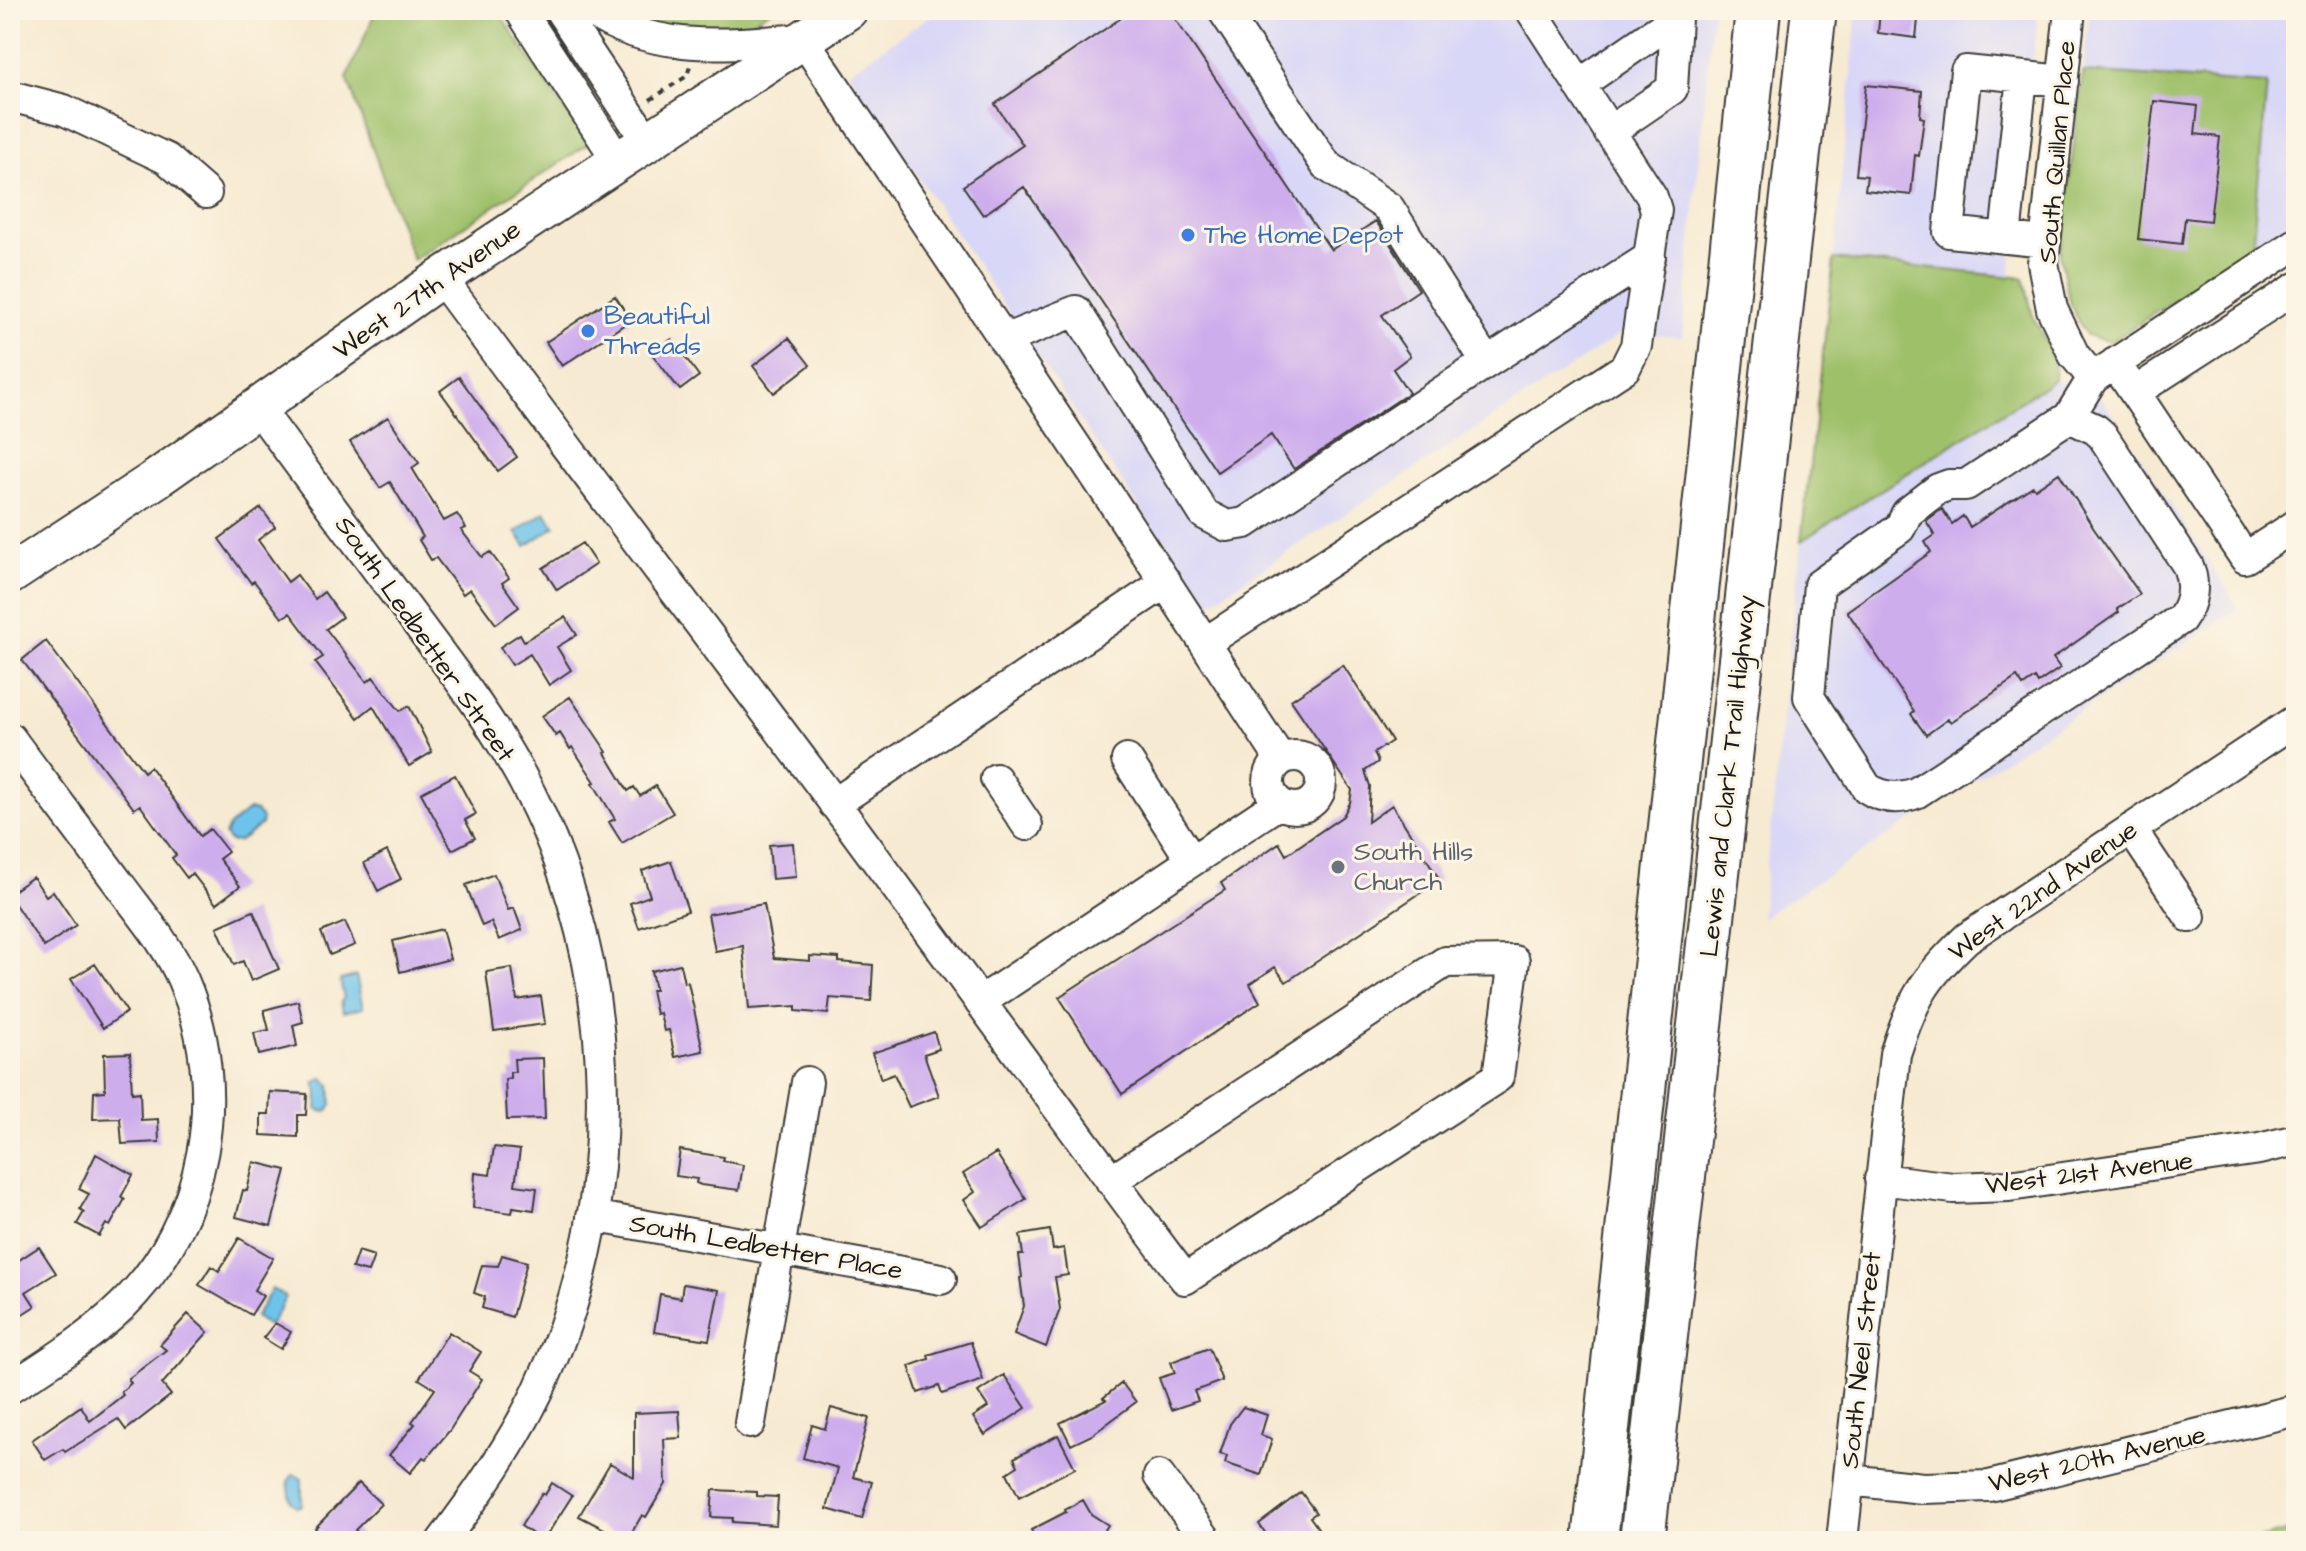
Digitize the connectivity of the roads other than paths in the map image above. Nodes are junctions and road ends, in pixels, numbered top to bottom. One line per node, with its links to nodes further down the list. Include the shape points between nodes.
1 (520, 10): 16 (street)
2 (560, 10): 16 (street)
3 (589, 10): 10 (street, via 637,34 681,43)
4 (848, 10): 10 (main road, West 27th Avenue)
5 (1223, 10): 25 (street, via 1326,165 1389,208)
6 (1531, 10): 13 (street)
7 (1758, 10): 60 (highway, Lewis and Clark Trail Highway)
8 (1814, 10): 61 (highway, Lewis and Clark Trail Highway)
9 (2070, 10): 12 (street, South Quillan Place)
10 (803, 39): 16 (main road, West 27th Avenue); 24 (street)
11 (2022, 77): 12 (street); 18 (street); 18 (street, via 1966,71 1949,232)
12 (2063, 81): 19 (street, South Quillan Place)
13 (1579, 85): 15 (street); 15 (street, via 1676,18 1672,89)
14 (10, 96): 17 (street, via 64,110 167,159)
15 (1609, 132): 21 (street, via 1652,197 1656,210)
16 (632, 151): 22 (main road, West 27th Avenue)
17 (206, 193)
18 (2005, 238): 19 (street)
19 (2045, 242): 26 (street, South Quillan Place, via 2043,263 2052,309 2074,355)
20 (2296, 244): 26 (street)
21 (1650, 257): 25 (street); 33 (street, via 1636,346 1625,368)
22 (441, 278): 28 (main road, West 27th Avenue); 40 (street)
23 (2296, 288): 27 (street)
24 (1004, 340): 25 (street, via 1076,311 1204,514 1227,526 1245,523); 32 (street)
25 (1486, 362)
26 (2104, 371): 27 (street, South Quillan Place); 29 (street)
27 (2135, 392): 30 (street, South Quillan Place, via 2245,558)
28 (258, 408): 31 (main road, West 27th Avenue); 50 (street, South Ledbetter Street, via 482,712 528,789 555,851 579,924 600,1044 601,1142)
29 (2069, 417): 29 (street, via 1966,485 1938,489 1907,513 1900,528 1819,585 1809,697 1867,788 1877,794 1916,793 2188,610 2193,588 2188,566 2102,435)
30 (2296, 525)
31 (10, 575)
32 (1166, 582): 33 (street); 40 (street)
33 (1205, 643): 37 (street)
34 (2296, 720): 42 (street, West 22nd Avenue)
35 (10, 738): 53 (street, via 169,953 187,990 207,1078 203,1153 189,1206 159,1264 122,1306 77,1344)
36 (1127, 760): 43 (street)
37 (1281, 760): 39 (street, via 1268,781); 39 (street, via 1307,758 1322,780 1311,803 1295,809)
38 (996, 779): 41 (street)
39 (1279, 803): 43 (street)
40 (834, 804): 45 (street)
41 (1027, 825)
42 (2131, 829): 44 (street); 48 (street, West 22nd Avenue, via 1967,938 1920,988 1895,1054)
43 (1192, 861): 45 (street)
44 (2190, 917)
45 (980, 1002): 49 (street)
46 (807, 1082): 51 (street)
47 (2296, 1140): 48 (street, West 21st Avenue, via 2009,1186 1953,1188)
48 (1880, 1179): 57 (street, South Neel Street)
49 (1111, 1181): 49 (street, via 1445,962 1514,961 1498,1077 1185,1279)
50 (592, 1216): 51 (street, South Ledbetter Place); 58 (street, South Ledbetter Street, via 571,1305 539,1389 495,1467)
51 (778, 1248): 52 (street, South Ledbetter Place); 55 (street)
52 (941, 1279)
53 (10, 1388)
54 (2296, 1410): 57 (street, West 20th Avenue, via 1989,1486 1923,1488)
55 (750, 1423)
56 (1159, 1476): 59 (street)
57 (1849, 1480): 62 (street, South Neel Street)
58 (442, 1541)
59 (1207, 1541)
60 (1595, 1541)
61 (1642, 1541)
62 (1842, 1541)

